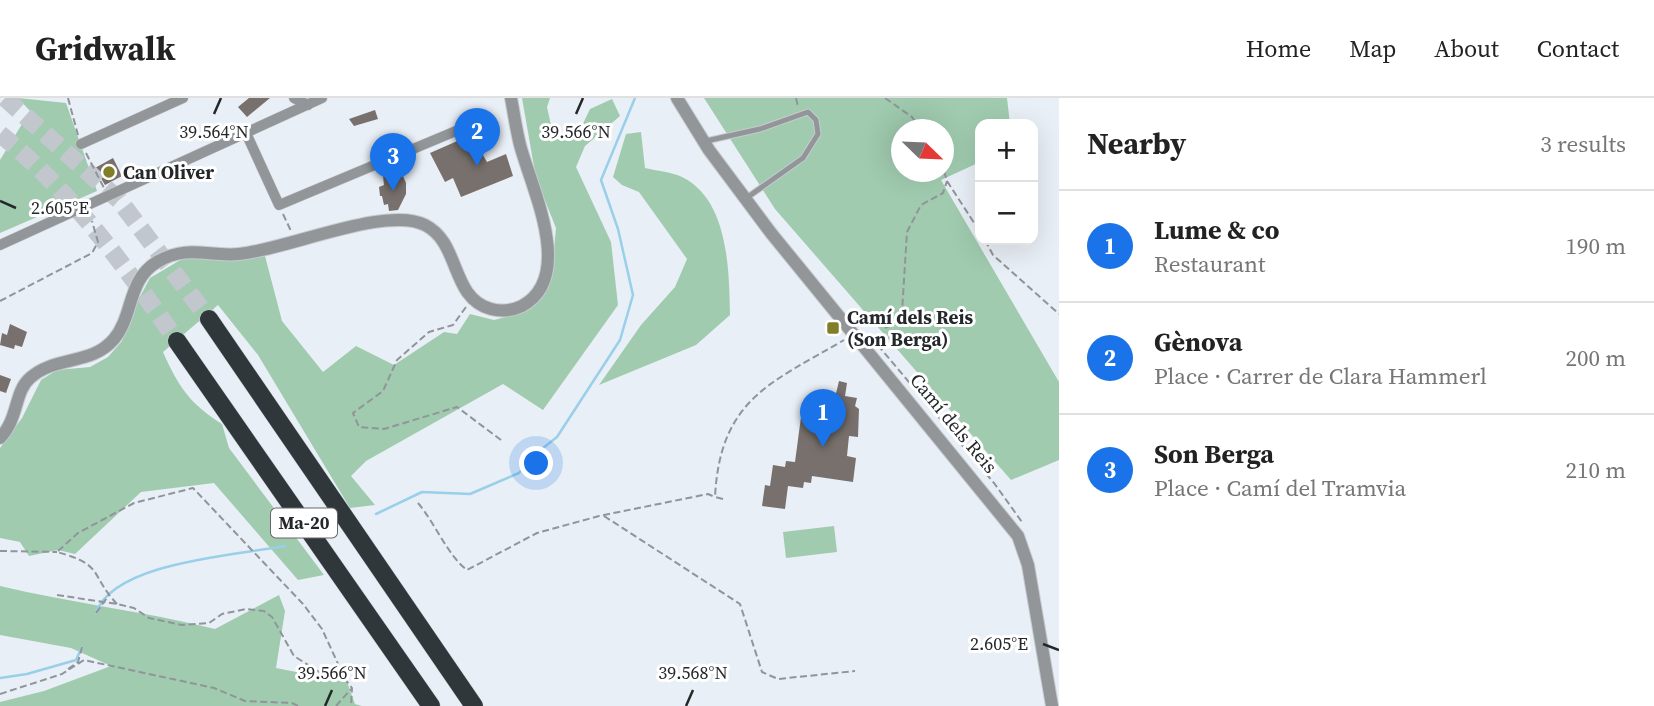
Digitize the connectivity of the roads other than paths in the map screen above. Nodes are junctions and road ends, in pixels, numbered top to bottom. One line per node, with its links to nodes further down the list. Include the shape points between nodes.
1 (183, 98): 10 (street)
2 (294, 98): 6 (street)
3 (322, 98): 6 (street)
4 (511, 98): 15 (street, via 547,236 549,262 534,298 522,306 508,311 481,306 469,296 436,234 408,220 371,223 238,255 187,250 157,262 141,275 117,336 92,356 60,362 28,380 11,426)
5 (677, 98): 9 (street, Camí dels Reis)
6 (308, 105): 8 (street)
7 (487, 118): 8 (street, via 279,205)
8 (246, 133): 12 (street)
9 (703, 141): 11 (street, Camí dels Reis); 11 (lane, via 760,129 808,112 816,120 818,134 803,158)
10 (81, 144)
11 (745, 199): 18 (street, Camí dels Reis, via 1018,536 1028,565)
12 (0, 246)
13 (209, 319): 17 (highway, Ma-20)
14 (177, 341): 16 (highway, Ma-20)
15 (0, 438)
16 (431, 706)
17 (474, 706)
18 (1052, 706)

